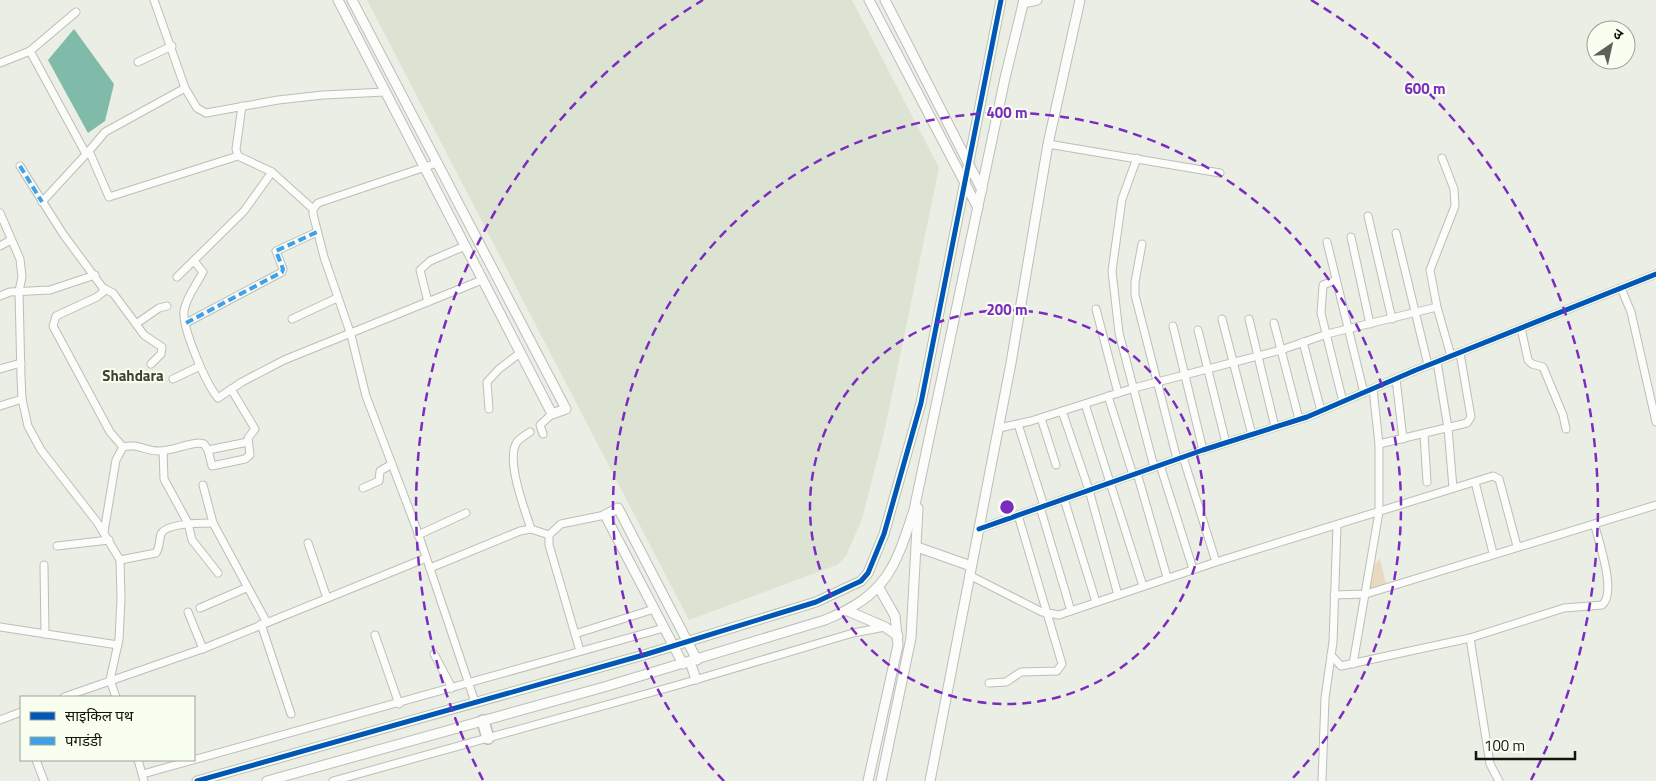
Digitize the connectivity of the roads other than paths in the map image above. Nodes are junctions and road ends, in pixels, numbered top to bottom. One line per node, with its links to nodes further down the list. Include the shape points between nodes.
1 (154, 0): 11 (street)
2 (338, 0): 16 (street)
3 (352, 0): 24 (street)
4 (869, 0): 29 (street)
5 (885, 0): 23 (street)
6 (1002, 0): 23 (street)
7 (1037, 0): 9 (street)
8 (1080, 0): 18 (street)
9 (1024, 1): 30 (street)
10 (76, 12): 12 (street)
11 (172, 46): 13 (street); 15 (street)
12 (30, 51): 14 (street); 19 (street)
13 (138, 62)
14 (0, 63)
15 (185, 88): 17 (street, via 202,112); 19 (street, via 105,132)
16 (385, 92): 17 (street, via 323,95); 26 (street)
17 (242, 106): 20 (street, via 236,149)
18 (1048, 144): 21 (street); 110 (street)
19 (88, 152): 20 (street, via 109,197); 31 (street)
20 (238, 156): 27 (street)
21 (1137, 158): 28 (street); 92 (street, via 1122,199 1112,263 1119,333)
22 (1442, 158): 57 (street, via 1456,198 1450,222 1430,270)
23 (968, 162): 29 (street); 30 (street)
24 (438, 163): 26 (street); 105 (street, via 566,409)
25 (20, 166): 31 (street)
26 (424, 167): 33 (street, via 318,203); 43 (street)
27 (272, 172): 33 (street); 44 (street, via 244,211)
28 (1220, 173)
29 (964, 181): 32 (street); 193 (street, via 920,402 884,534 868,573 849,588 816,602)
30 (982, 190): 32 (street)
31 (42, 202): 45 (street)
32 (978, 208): 137 (street)
33 (313, 209): 36 (street)
34 (0, 213): 39 (street)
35 (1368, 216): 62 (street)
36 (317, 232): 54 (street); 64 (street, via 276,251 282,272)
37 (1396, 233): 59 (street)
38 (1351, 237): 67 (street)
39 (11, 240): 42 (street); 52 (street, via 20,259)
40 (1327, 242): 49 (street)
41 (1142, 244): 91 (street, via 1134,288)
42 (0, 246)
43 (465, 246): 48 (street); 55 (street, via 420,270)
44 (194, 261): 47 (street); 64 (street, via 203,272 188,299 184,312)
45 (95, 276): 50 (street); 52 (street, via 50,290)
46 (1656, 276): 51 (street)
47 (177, 277)
48 (482, 280): 55 (street); 76 (street)
49 (1336, 280): 70 (street); 72 (street, via 1322,288 1320,309)
50 (104, 288): 65 (street, via 113,293); 122 (street, via 97,297 56,316 53,326 110,432)
51 (1621, 288): 69 (street); 108 (street, via 1631,312)
52 (20, 291): 53 (street); 82 (street)
53 (0, 296)
54 (337, 298): 63 (street); 73 (street)
55 (428, 302): 73 (street)
56 (167, 306): 65 (street)
57 (1437, 307): 59 (street); 79 (street)
58 (1096, 309): 95 (street)
59 (1415, 313): 62 (street); 84 (street)
60 (1222, 319): 80 (street)
61 (1249, 319): 78 (street)
62 (1392, 319): 67 (street)
63 (292, 320)
64 (186, 323): 85 (street)
65 (136, 324): 83 (street, via 162,347 161,354)
66 (1274, 324): 75 (street)
67 (1370, 324): 70 (street)
68 (1173, 326): 88 (street)
69 (1522, 328): 77 (street); 113 (street, via 1528,360 1543,367)
70 (1347, 329): 72 (street); 96 (street)
71 (1198, 330): 87 (street)
72 (1327, 334): 74 (street); 99 (street)
73 (351, 335): 93 (street, via 284,360); 127 (street, via 366,396)
74 (1303, 342): 75 (street); 104 (street)
75 (1281, 350): 78 (street); 107 (street)
76 (520, 353): 102 (street, via 487,382); 105 (street)
77 (1460, 353): 79 (street); 112 (street, via 1471,417 1467,423)
78 (1258, 356): 80 (street); 111 (street)
79 (1451, 356): 81 (street)
80 (1233, 362): 87 (street); 117 (street)
81 (1437, 362): 84 (street); 112 (street)
82 (21, 363): 86 (street); 98 (street)
83 (151, 364)
84 (1428, 365): 90 (street)
85 (200, 366): 89 (street); 93 (street, via 218,398)
86 (0, 369)
87 (1208, 369): 88 (street); 120 (street)
88 (1184, 376): 91 (street); 124 (street)
89 (173, 379)
90 (1396, 379): 94 (street); 118 (street)
91 (1158, 382): 92 (street); 126 (street)
92 (1134, 388): 95 (street); 129 (street)
93 (231, 389): 119 (street, via 254,425)
94 (1373, 389): 96 (street); 121 (street)
95 (1118, 393): 97 (street)
96 (1364, 393): 99 (street)
97 (1108, 396): 100 (street); 130 (street)
98 (22, 399): 101 (street); 152 (street, via 28,426 40,450)
99 (1343, 402): 104 (street)
100 (1085, 404): 103 (street); 131 (street)
101 (0, 406)
102 (489, 409)
103 (1062, 411): 106 (street); 138 (street)
104 (1321, 411): 107 (street)
105 (552, 414): 115 (street, via 540,425)
106 (1040, 418): 109 (street); 128 (street)
107 (1299, 420): 111 (street)
108 (1656, 422)
109 (1018, 424): 110 (street); 141 (street)
110 (999, 428): 150 (street)
111 (1275, 428): 117 (street)
112 (1448, 428): 116 (street); 136 (street)
113 (1566, 429)
114 (530, 432): 151 (street, via 517,442 514,450 514,468)
115 (543, 434)
116 (1424, 434): 118 (street); 132 (street)
117 (1252, 435): 120 (street)
118 (1403, 439): 121 (street)
119 (248, 442): 123 (street); 123 (street, via 248,457 223,464 212,466)
120 (1226, 443): 124 (street)
121 (1379, 444): 142 (street)
122 (123, 447): 125 (street, via 132,445); 152 (street, via 116,460)
123 (208, 450): 125 (street, via 199,442)
124 (1204, 450): 126 (street)
125 (163, 451): 146 (street, via 164,479)
126 (1180, 458): 129 (street); 163 (street)
127 (392, 464): 135 (street, via 380,471 379,481); 153 (street)
128 (1056, 465)
129 (1157, 466): 130 (street); 166 (street)
130 (1135, 474): 131 (street); 169 (street)
131 (1111, 482): 138 (street); 170 (street)
132 (1427, 482)
133 (1475, 482): 136 (street); 158 (street, via 1493,476 1499,479); 160 (street)
134 (203, 485): 147 (street)
135 (363, 488)
136 (1453, 488): 142 (street)
137 (918, 490): 159 (street); 172 (street, via 902,548)
138 (1089, 490): 139 (street); 175 (street)
139 (1064, 499): 141 (street); 177 (street)
140 (1656, 506): 149 (street)
141 (1042, 507): 145 (street); 181 (street)
142 (1379, 512): 148 (street); 174 (street)
143 (466, 513): 153 (street)
144 (605, 515): 154 (street, via 561,524); 179 (street); 193 (street, via 618,508)
145 (1018, 515): 150 (street); 183 (street)
146 (188, 523): 147 (street); 162 (street, via 163,531 156,553); 168 (street, via 192,540)
147 (213, 523): 171 (street)
148 (1337, 526): 163 (street); 173 (street)
149 (1595, 526): 158 (street); 192 (street, via 1609,592 1604,603 1589,608 1564,608)
150 (979, 529): 167 (street)
151 (530, 530): 154 (street); 165 (street, via 520,531)
152 (104, 532): 155 (street)
153 (418, 534): 161 (street)
154 (549, 534): 189 (street, via 549,545)
155 (109, 540): 157 (street); 162 (street)
156 (308, 543): 176 (street)
157 (57, 546)
158 (1517, 546): 160 (street)
159 (917, 547): 167 (street, via 961,562); 224 (street, via 910,638)
160 (1493, 553): 174 (street)
161 (426, 558): 165 (street); 176 (street)
162 (120, 560): 194 (street)
163 (1216, 562): 166 (street)
164 (44, 565): 188 (street)
165 (430, 568): 204 (street)
166 (1192, 569): 169 (street)
167 (970, 570): 183 (street); 225 (street)
168 (218, 573)
169 (1167, 577): 170 (street)
170 (1143, 586): 175 (street)
171 (246, 588): 178 (street); 184 (street)
172 (879, 588): 180 (street); 191 (street, via 892,607)
173 (1334, 594): 174 (street); 199 (street)
174 (1366, 594): 201 (street)
175 (1118, 595): 177 (street)
176 (328, 598): 184 (street)
177 (1096, 602): 181 (street)
178 (200, 608)
179 (654, 609): 187 (street); 189 (street)
180 (848, 610): 185 (street); 200 (street)
181 (1071, 611): 183 (street, via 1060,615)
182 (188, 612): 196 (street)
183 (1048, 614): 205 (street, via 1062,668 1057,671 1021,672 1006,682)
184 (264, 622): 196 (street); 212 (street)
185 (885, 627): 191 (street); 202 (street, via 853,633)
186 (0, 628): 188 (street)
187 (664, 628): 195 (street); 197 (street)
188 (45, 634): 194 (street)
189 (575, 634): 197 (street)
190 (375, 635): 210 (street)
191 (898, 636): 223 (street)
192 (1470, 638): 201 (street); 227 (street, via 1490,764)
193 (688, 641): 195 (street); 200 (street)
194 (118, 645): 203 (street)
195 (673, 646): 200 (street); 209 (street)
196 (203, 649): 203 (street)
197 (580, 651): 204 (street)
198 (434, 654): 206 (street)
199 (1331, 655): 201 (street, via 1341,666); 226 (street, via 1325,698)
200 (690, 662): 202 (street); 214 (street)
201 (1353, 664)
202 (696, 679): 215 (street)
203 (110, 680): 207 (street); 208 (street)
204 (468, 683): 206 (street); 209 (street)
205 (990, 683)
206 (452, 688): 210 (street)
207 (67, 696)
208 (116, 696)
209 (475, 702): 220 (street)
210 (399, 704): 218 (street)
211 (20, 712): 213 (street)
212 (291, 714)
213 (0, 720)
214 (483, 721): 215 (main road); 221 (street)
215 (488, 738): 222 (street)
216 (36, 761): 219 (street)
217 (138, 761): 218 (street)
218 (144, 778)
219 (44, 781)
220 (197, 781)
221 (267, 781)
222 (332, 781)
223 (868, 781)
224 (880, 781)
225 (930, 781)
226 (1322, 781)
227 (1499, 781)

